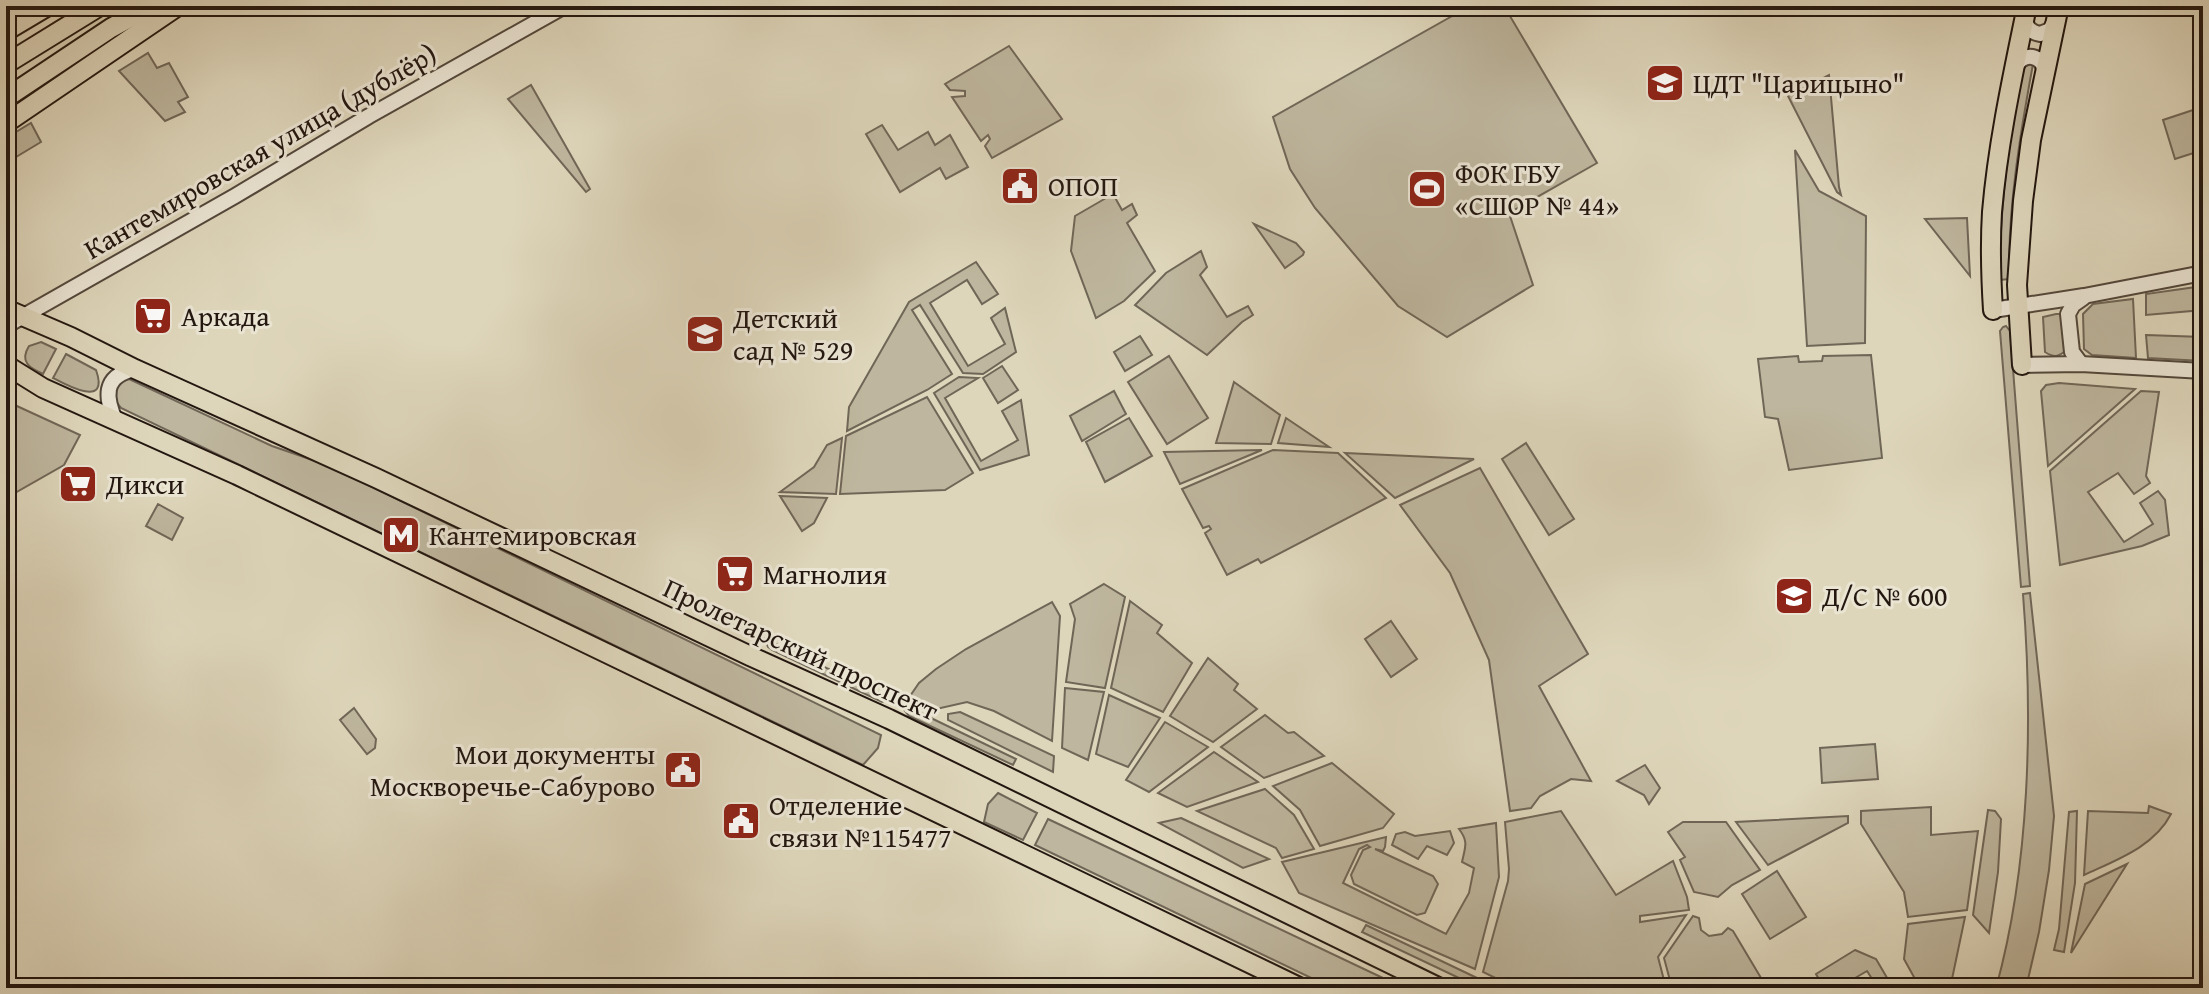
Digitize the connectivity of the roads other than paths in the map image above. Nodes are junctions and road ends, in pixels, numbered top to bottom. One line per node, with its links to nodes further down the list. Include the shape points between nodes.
1 (48, 6): 8 (main road)
2 (100, 6): 9 (main road)
3 (151, 6): 12 (main road)
4 (178, 6): 13 (main road)
5 (565, 6): 18 (street, Кантемировская улица (дублёр), via 235,196)
6 (2026, 11): 7 (street, via 2027,26 2035,33 2054,26); 10 (main road)
7 (2057, 13): 11 (main road)
8 (6, 31)
9 (6, 64)
10 (2015, 69): 11 (street, via 2025,57 2035,57); 17 (main road, via 1992,213)
11 (2045, 74): 16 (main road, via 2023,201)
12 (6, 98)
13 (6, 123)
14 (2203, 273): 15 (street)
15 (2084, 296): 16 (street); 19 (street, via 2068,314 2072,352)
16 (2019, 306): 17 (street); 21 (main road)
17 (1993, 310)
18 (11, 317): 22 (main road, Пролетарский проспект, via 71,337)
19 (2081, 364): 21 (street); 23 (street)
20 (6, 365): 24 (main road)
21 (2022, 365)
22 (135, 369): 24 (street, via 110,385 107,400); 26 (main road, Пролетарский проспект, via 880,715)
23 (2203, 371)
24 (116, 422): 25 (main road, via 237,475)
25 (1301, 988)
26 (1440, 988)

